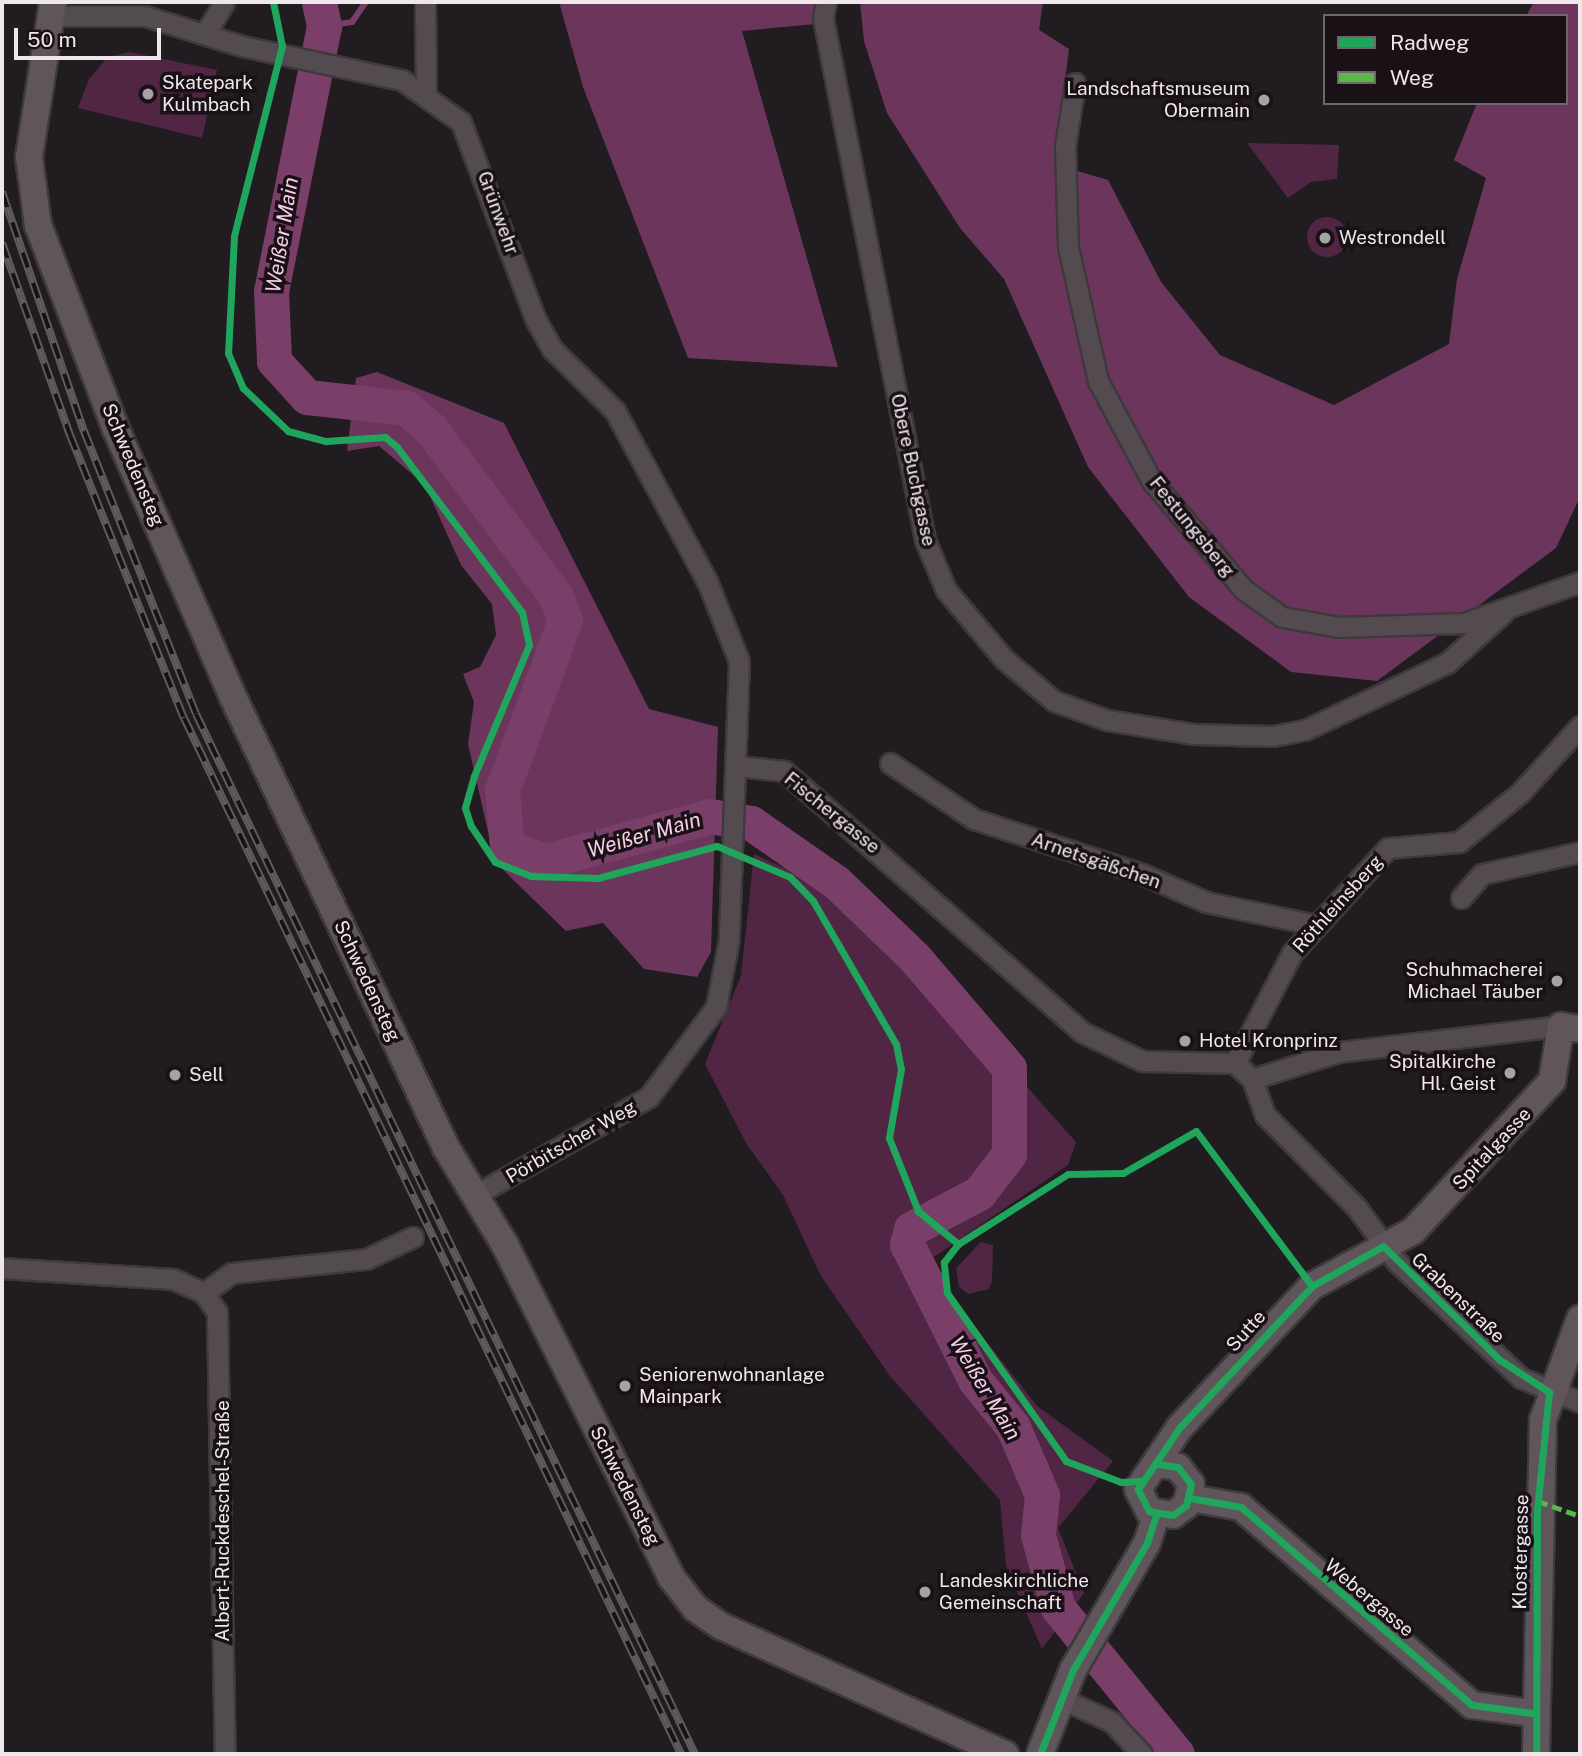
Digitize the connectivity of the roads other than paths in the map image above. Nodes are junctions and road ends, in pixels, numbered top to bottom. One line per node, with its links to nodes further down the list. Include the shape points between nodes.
1 (130, 2): 6 (street)
2 (224, 2): 7 (street)
3 (425, 2): 9 (street)
4 (826, 2): 11 (street, Obere Buchgasse, via 823,18 925,540 946,590 1004,659 1054,701 1107,720 1194,734 1273,736 1305,730 1447,663)
5 (52, 9): 6 (street); 21 (street, Schwedensteg, via 29,157 38,225 115,427 233,697)
6 (145, 16): 7 (street)
7 (205, 34): 9 (street, via 366,71)
8 (1075, 83): 11 (street, Festungsberg, via 1065,146 1068,247 1098,381 1152,480 1203,547 1242,589 1282,617 1340,627 1464,623)
9 (426, 91): 14 (street, Grünwehr, via 471,138 552,349 615,411 707,582 740,661)
10 (1580, 582): 11 (street, Festungsberg)
11 (1504, 611)
12 (1580, 726): 17 (street, Röthleinsberg, via 1520,793 1459,842 1388,848)
13 (890, 764): 17 (street, Arnetsgäßchen, via 974,819 1142,874 1206,902)
14 (739, 766): 19 (street, Fischergasse, via 784,771 1082,1032 1142,1061); 21 (street, Pörbitscher Weg, via 726,967 716,1007 699,1036 649,1097 621,1118)
15 (1580, 852): 16 (street, via 1482,874)
16 (1461, 898)
17 (1316, 925): 19 (street, Röthleinsberg, via 1292,953)
18 (1571, 1028): 20 (street, Spitalgasse, via 1338,1052); 23 (street, Spitalgasse, via 1552,1082 1530,1110 1413,1231)
19 (1235, 1063): 20 (street, Grabenstraße)
20 (1252, 1079): 23 (street, Grabenstraße, via 1265,1115 1357,1208)
21 (475, 1195): 35 (street, Schwedensteg, via 671,1577 695,1608 721,1626)
22 (413, 1237): 25 (street, via 366,1259 232,1273)
23 (1383, 1246): 27 (street, Grabenstraße, via 1500,1360); 29 (street, Sutte, via 1327,1275 1290,1305 1180,1427)
24 (2, 1268): 25 (street, via 173,1279)
25 (204, 1293): 34 (street, Albert-Ruckdeschel-Straße, via 222,1332)
26 (1580, 1319): 27 (street, Klostergasse)
27 (1549, 1392): 28 (street, Grabenstraße); 33 (street, Klostergasse, via 1539,1462)
28 (1580, 1402)
29 (1157, 1464): 30 (street, via 1184,1471); 31 (street, Sutte, via 1143,1474 1138,1489 1143,1505)
30 (1190, 1498): 31 (street, via 1180,1511); 33 (street, Webergasse, via 1241,1507 1472,1705)
31 (1156, 1515): 32 (street, via 1147,1543 1102,1614)
32 (1062, 1699): 36 (street); 37 (street, via 1112,1723)
33 (1532, 1713): 38 (street, Klostergasse)
34 (225, 1754)
35 (1005, 1754)
36 (1040, 1754)
37 (1142, 1754)
38 (1536, 1754)

